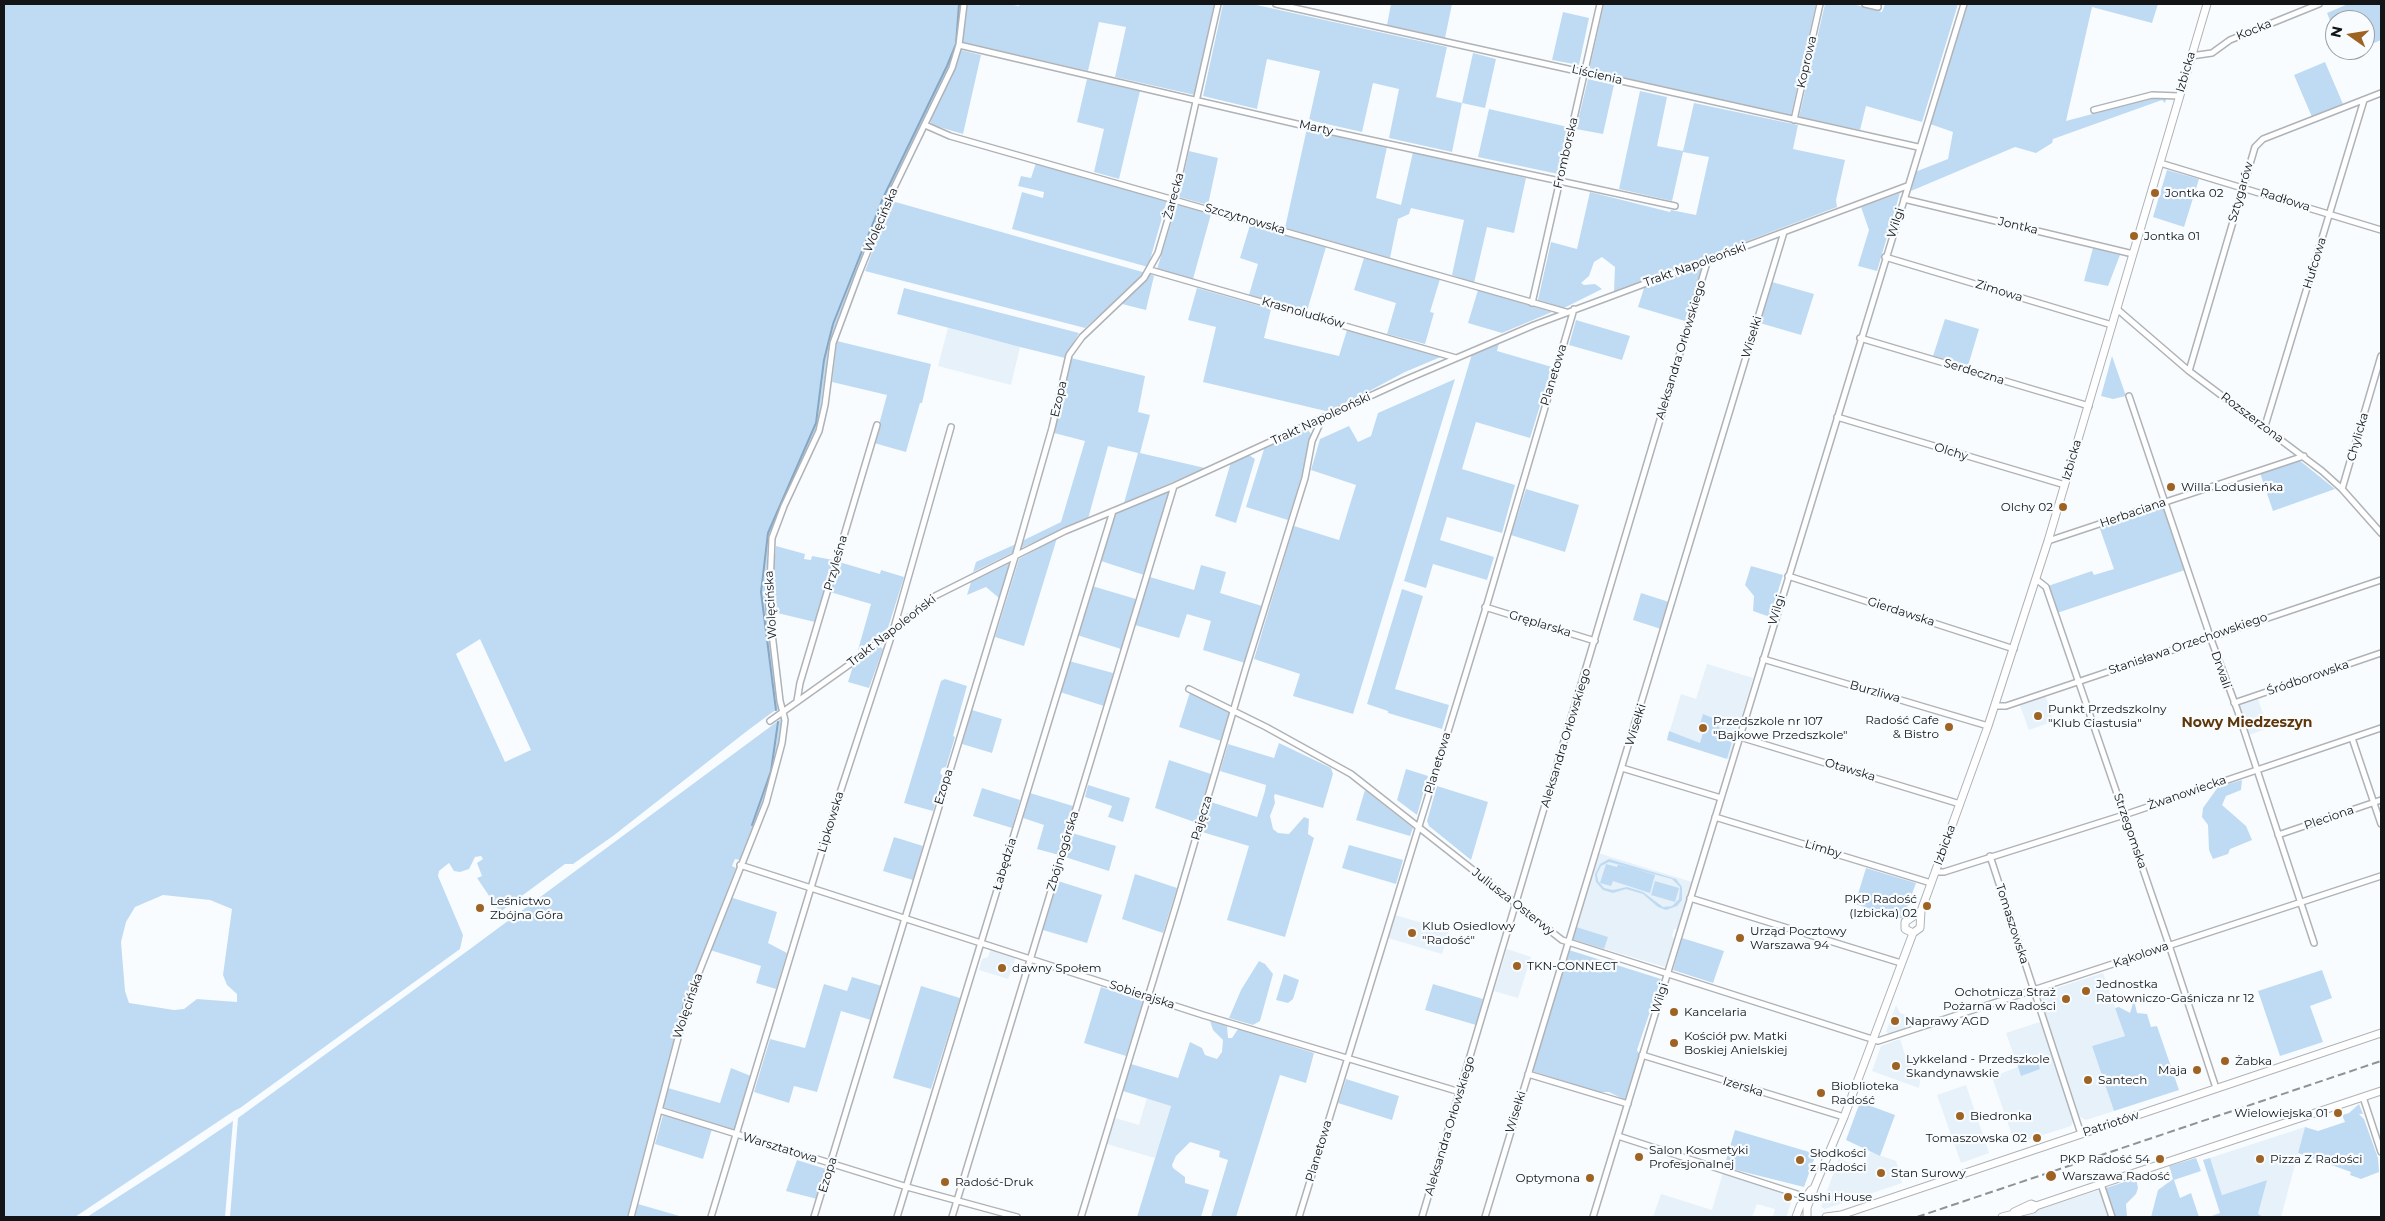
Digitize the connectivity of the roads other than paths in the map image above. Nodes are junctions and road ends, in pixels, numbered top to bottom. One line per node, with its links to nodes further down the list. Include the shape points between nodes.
1 (964, 4): 11 (street, Wolęcińska)
2 (1218, 4): 16 (street, Żarecka)
3 (1276, 4): 13 (street, Liścienia)
4 (1600, 4): 13 (street, Fromborska)
5 (1820, 4): 19 (street, Koprowa)
6 (1865, 4): 10 (street)
7 (1964, 4): 21 (street, Wilgi)
8 (2207, 4): 12 (street, Izbicka)
9 (2319, 4): 12 (street, Kocka, via 2230,40 2212,53)
10 (1878, 7)
11 (959, 45): 16 (street, Marty); 20 (street, Wolęcińska, via 952,68)
12 (2191, 56): 15 (street, Izbicka)
13 (1584, 72): 19 (street, Liścienia); 23 (street, Fromborska)
14 (2381, 93): 17 (street, Sztygarów)
15 (2179, 96): 18 (street, via 2152,95); 22 (street, Izbicka)
16 (1197, 100): 23 (street, Marty); 27 (street, Żarecka)
17 (2364, 100): 25 (street, Sztygarów, via 2258,142); 29 (street, Hufcowa)
18 (2094, 110)
19 (1794, 120): 21 (street, Liścienia)
20 (925, 125): 27 (street, Szczytnowska, via 950,136); 78 (street, Wolęcińska, via 890,196 833,343 819,431 772,538 769,608)
21 (1918, 147): 24 (street, Wilgi)
22 (2160, 163): 25 (street, Radłowa); 32 (street, Izbicka)
23 (1560, 180): 28 (street, Marty); 36 (street, Fromborska)
24 (1907, 186): 26 (street, Wilgi); 31 (street, Trakt Napoleoński)
25 (2243, 187): 29 (street, Radłowa); 45 (street, Sztygarów)
26 (1904, 198): 32 (street, Jontka); 33 (street, Wilgi)
27 (1174, 199): 35 (street, Żarecka); 36 (street, Szczytnowska)
28 (1675, 206)
29 (2330, 214): 30 (street, Radłowa); 51 (street, Hufcowa)
30 (2381, 230)
31 (1784, 232): 34 (street, Trakt Napoleoński); 84 (street, Wisełki)
32 (2133, 254): 38 (street, Izbicka)
33 (1885, 256): 40 (street, Zimowa); 41 (street, Wilgi)
34 (1708, 259): 37 (street, Trakt Napoleoński, via 1669,276); 68 (street, Aleksandra Orłowskiego)
35 (1150, 270): 42 (street, Żarecka, via 1124,299 1082,336); 44 (street, Krasnoludków)
36 (1532, 303): 39 (street, Szczytnowska)
37 (1574, 308): 39 (street, Trakt Napoleoński); 65 (street, Planetowa)
38 (2117, 310): 40 (street, Izbicka); 45 (street, Rozszerzona)
39 (1566, 312): 44 (street, Trakt Napoleoński)
40 (2112, 325): 47 (street, Izbicka)
41 (1860, 338): 47 (street, Serdeczna); 48 (street, Wilgi)
42 (1069, 355): 61 (street, Ezopa)
43 (2381, 356): 56 (street, Chylicka)
44 (1456, 358): 49 (street, Trakt Napoleoński)
45 (2189, 371): 51 (street, Rozszerzona)
46 (2129, 396): 57 (street, Drwali)
47 (2088, 406): 54 (street, Izbicka)
48 (1837, 417): 54 (street, Olchy); 62 (street, Wilgi)
49 (1322, 418): 55 (street, Trakt Napoleoński); 77 (street, Pajęcza, via 1312,441 1305,478)
50 (877, 425): 74 (street, Przyleśna)
51 (2265, 426): 53 (street, Rozszerzona)
52 (951, 427): 66 (street, Lipkowska)
53 (2304, 456): 56 (street, Rozszerzona); 57 (street, Herbaciana)
54 (2065, 485): 60 (street, Izbicka)
55 (1174, 486): 58 (street, Trakt Napoleoński); 111 (street, Zbójnogórska)
56 (2342, 489): 59 (street, Rozszerzona)
57 (2165, 502): 60 (street, Herbaciana); 67 (street, Drwali)
58 (1113, 511): 61 (street, Trakt Napoleoński); 107 (street, Łabędzia)
59 (2381, 533)
60 (2048, 541): 63 (street, Izbicka)
61 (1016, 557): 66 (street, Trakt Napoleoński, via 935,596); 104 (street, Ezopa)
62 (1788, 576): 69 (street, Gierdawska); 71 (street, Wilgi)
63 (2036, 579): 69 (street, Izbicka); 72 (street, Strzegomska, via 2046,587)
64 (2381, 580): 67 (street, Stanisława Orzechowskiego)
65 (1486, 607): 68 (street, Gręplarska); 93 (street, Planetowa)
66 (893, 631): 74 (street, Trakt Napoleoński); 100 (street, Lipkowska)
67 (2210, 636): 72 (street, Stanisława Orzechowskiego); 75 (street, Drwali)
68 (1595, 641): 103 (street, Aleksandra Orłowskiego)
69 (2014, 649): 76 (street, Izbicka)
70 (2381, 653): 75 (street, Śródborowska)
71 (1763, 659): 80 (street, Burzliwa); 82 (street, Wilgi)
72 (2078, 682): 76 (street, Stanisława Orzechowskiego, via 2006,706); 90 (street, Strzegomska)
73 (1188, 689): 77 (street, Juliusza Osterwy)
74 (798, 701): 78 (street, Trakt Napoleoński)
75 (2234, 703): 85 (street, Drwali)
76 (1995, 706): 80 (street, Izbicka)
77 (1234, 710): 93 (street, Juliusza Osterwy, via 1351,774); 115 (street, Pajęcza)
78 (783, 712): 79 (street, Trakt Napoleoński); 96 (street, Wolęcińska, via 785,728 771,790)
79 (770, 721)
80 (1988, 726): 89 (street, Izbicka)
81 (2381, 728): 83 (street, Żwanowiecka)
82 (1740, 737): 86 (street, Wilgi); 89 (street, Otawska)
83 (2352, 738): 85 (street, Żwanowiecka); 88 (street)
84 (1622, 768): 86 (street); 108 (street, Wisełki)
85 (2256, 770): 90 (street, Żwanowiecka); 94 (street, Drwali)
86 (1721, 798): 91 (street, Wilgi)
87 (2381, 800): 88 (street, Pleciona)
88 (2374, 803): 92 (street); 94 (street, Pleciona)
89 (1960, 804): 97 (street, Izbicka)
90 (2124, 815): 95 (street, Żwanowiecka); 110 (street, Strzegomska)
91 (1715, 817): 99 (street, Limby); 101 (street, Wilgi)
92 (2381, 824)
93 (1419, 826): 103 (street, Juliusza Osterwy); 119 (street, Planetowa)
94 (2278, 835): 102 (street, Drwali)
95 (1990, 856): 97 (street, Żwanowiecka, via 1944,872); 114 (street, Tomaszowska)
96 (740, 865): 100 (street, Sobierajska); 126 (street, Wolęcińska, via 688,1000)
97 (1935, 872): 99 (street, Izbicka)
98 (2381, 876): 102 (street, Kąkolowa)
99 (1931, 883): 105 (street, Izbicka)
100 (812, 888): 104 (street, Sobierajska); 128 (street, Lipkowska)
101 (1690, 898): 112 (street); 113 (street, Wilgi)
102 (2301, 904): 109 (street, Drwali); 110 (street, Kąkolowa)
103 (1516, 905): 108 (street, Juliusza Osterwy); 123 (street, Aleksandra Orłowskiego)
104 (906, 918): 107 (street, Sobierajska); 132 (street, Ezopa)
105 (1916, 918): 106 (street, via 1920,928); 106 (street, via 1906,919 1904,924)
106 (1912, 933): 112 (street)
107 (981, 942): 111 (street, Sobierajska); 135 (street, Łabędzia)
108 (1568, 943): 113 (street, Juliusza Osterwy); 120 (street, Wisełki)
109 (2314, 943)
110 (2170, 945): 114 (street, Kąkolowa); 121 (street, Strzegomska)
111 (1031, 959): 115 (street, Sobierajska); 137 (street, Zbójnogórska)
112 (1901, 963): 117 (street)
113 (1667, 976): 117 (street, Juliusza Osterwy); 118 (street, Wilgi)
114 (2035, 991): 117 (street, Kąkolowa, via 1882,1041); 129 (street, Tomaszowska)
115 (1147, 997): 119 (street, Sobierajska); 145 (street, Pajęcza)
116 (2381, 1033): 121 (street, Patriotów)
117 (1873, 1040): 127 (street)
118 (1642, 1055): 125 (street, Wilgi); 127 (street, Izerska)
119 (1347, 1060): 123 (street, Sobierajska); 146 (street, Planetowa)
120 (1528, 1074): 125 (street); 148 (street, Wisełki)
121 (2216, 1088): 129 (street, Patriotów)
122 (2381, 1091): 124 (street)
123 (1460, 1092): 147 (street, Aleksandra Orłowskiego)
124 (2363, 1097): 131 (street); 133 (street)
125 (1628, 1104): 130 (street, Wilgi)
126 (659, 1110): 128 (street, Warsztatowa); 139 (street, Wolęcińska)
127 (1844, 1117): 134 (street)
128 (737, 1134): 132 (street, Warsztatowa); 140 (street, Lipkowska)
129 (2081, 1134): 138 (street, Patriotów)
130 (1618, 1136): 136 (street); 149 (street, Wilgi)
131 (2381, 1152)
132 (831, 1163): 135 (street, Warsztatowa); 141 (street, Ezopa)
133 (2101, 1184): 154 (street, via 2036,1206 2022,1206); 155 (street)
134 (1815, 1186): 136 (street); 152 (street)
135 (907, 1187): 137 (street, Warsztatowa); 142 (street, Łabędzia)
136 (1806, 1197): 150 (street)
137 (957, 1200): 143 (street, Zbójnogórska); 144 (street, Warsztatowa)
138 (1839, 1216): 153 (street, Patriotów)
139 (631, 1217)
140 (711, 1217)
141 (814, 1217)
142 (897, 1217)
143 (952, 1217)
144 (1017, 1217)
145 (1081, 1217)
146 (1299, 1217)
147 (1422, 1217)
148 (1485, 1217)
149 (1593, 1217)
150 (1796, 1217)
151 (1800, 1217): 152 (street)
152 (1806, 1217)
153 (1826, 1217)
154 (2002, 1217)
155 (2112, 1217)

